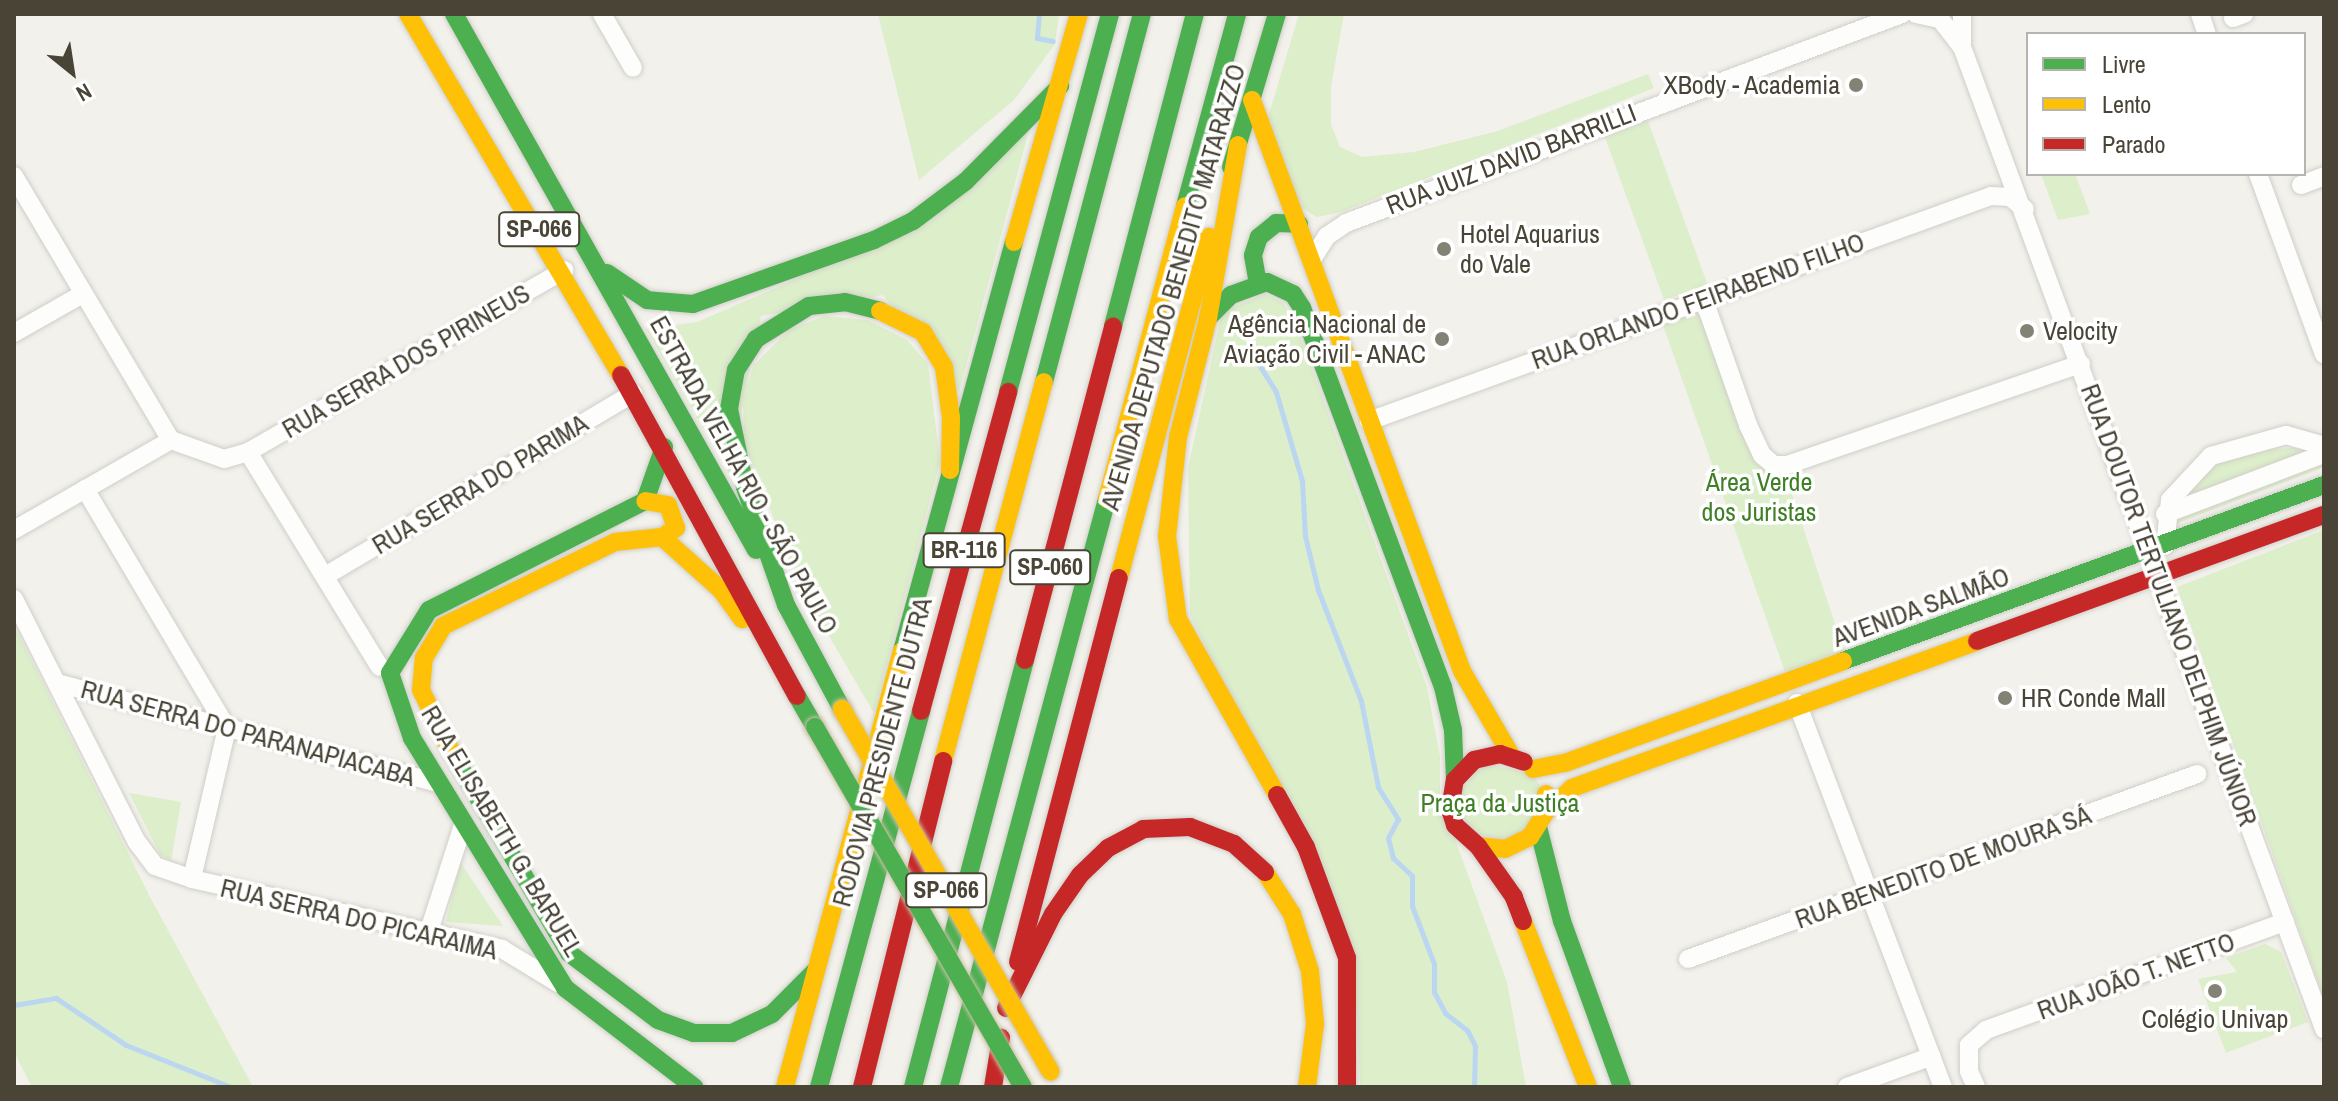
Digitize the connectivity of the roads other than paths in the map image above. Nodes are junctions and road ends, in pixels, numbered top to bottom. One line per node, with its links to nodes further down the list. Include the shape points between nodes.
1 (408, 14): 26 (main road, SP-066)
2 (454, 14): 25 (main road, SP-066)
3 (602, 14): 14 (street)
4 (1079, 14): 15 (main road)
5 (1110, 14): 82 (main road, RODOVIA PRESIDENTE DUTRA / BR-116)
6 (1142, 14): 83 (main road, SP-060, via 930,808)
7 (1195, 14): 84 (main road, SP-060)
8 (1237, 14): 85 (main road)
9 (1277, 14): 16 (main road, AVENIDA DEPUTADO BENEDITO MATARAZZO)
10 (1902, 14): 24 (street, RUA JUIZ DAVID BARRILLI, via 1346,223 1327,236)
11 (1916, 14): 13 (street, RUA DOUTOR TERTULIANO DELPHIM JÚNIOR, via 1940,19)
12 (1962, 14): 13 (street, RUA DOUTOR TERTULIANO DELPHIM JÚNIOR)
13 (1962, 47): 22 (street, RUA DOUTOR TERTULIANO DELPHIM JÚNIOR)
14 (633, 68)
15 (1063, 82): 25 (main road, via 966,181 913,221 874,240 726,295 679,305 647,300); 41 (main road)
16 (1252, 100): 17 (main road, AVENIDA DEPUTADO BENEDITO MATARAZZO); 23 (main road)
17 (1238, 145): 30 (main road); 76 (main road, AVENIDA DEPUTADO BENEDITO MATARAZZO, via 1206,244)
18 (14, 176): 28 (street)
19 (2259, 176): 32 (street)
20 (2324, 176): 21 (street)
21 (2301, 185)
22 (2025, 209): 29 (street, RUA ORLANDO FEIRABEND FILHO, via 2010,197 1991,196); 33 (street, RUA DOUTOR TERTULIANO DELPHIM JÚNIOR)
23 (1299, 224): 24 (main road); 27 (main road, via 1276,223 1259,237 1253,255)
24 (1313, 258): 35 (main road)
25 (599, 267): 53 (main road, ESTRADA VELHA RIO - SÃO PAULO / SP-066)
26 (564, 270): 34 (main road, SP-066); 39 (street, RUA SERRA DOS PIRINEUS)
27 (1258, 284): 30 (main road, via 1231,295); 64 (main road, via 1280,285 1293,294 1315,337 1443,687 1453,730)
28 (81, 295): 31 (street); 36 (street)
29 (1703, 297): 33 (street, via 1751,434 1774,465 1787,465); 35 (street, RUA ORLANDO FEIRABEND FILHO)
30 (1208, 318): 89 (main road, via 1178,437 1167,536 1178,619 1306,847 1330,904 1347,958)
31 (14, 333)
32 (2324, 354)
33 (2081, 364): 49 (street, RUA DOUTOR TERTULIANO DELPHIM JÚNIOR)
34 (633, 393): 38 (main road, SP-066); 50 (street, RUA SERRA DO PARIMA)
35 (1369, 421): 61 (main road, via 1462,671)
36 (171, 440): 39 (street, via 224,459); 43 (street)
37 (2324, 446): 45 (street, via 2286,435 2232,447 2211,456 2182,482)
38 (664, 447): 44 (main road); 58 (main road, SP-066)
39 (248, 452): 50 (street)
40 (2324, 454): 45 (street)
41 (950, 470): 53 (main road, via 949,392 944,367 923,332 879,309 825,301 772,325 736,370 729,409 745,487); 74 (main road)
42 (2324, 485): 49 (main road, AVENIDA SALMÃO)
43 (85, 489): 47 (street); 60 (street)
44 (645, 501): 48 (main road, via 662,502 673,510 676,528); 65 (main road, RUA ELISABETH G. BARUEL, via 429,610 390,673 399,709)
45 (2165, 514): 49 (street)
46 (2324, 515): 51 (main road, AVENIDA SALMÃO)
47 (14, 530)
48 (662, 537): 58 (main road, via 721,590); 74 (main road, RUA ELISABETH G. BARUEL, via 615,542 443,626 424,658 421,690 431,718 569,953 593,975 658,1020 694,1033 732,1033 772,1014)
49 (2157, 549): 51 (street, RUA DOUTOR TERTULIANO DELPHIM JÚNIOR); 54 (main road, AVENIDA SALMÃO)
50 (327, 575): 55 (street)
51 (2157, 575): 57 (main road, AVENIDA SALMÃO); 71 (street, RUA DOUTOR TERTULIANO DELPHIM JÚNIOR)
52 (14, 599): 56 (street, RUA SERRA DO PICARAIMA)
53 (786, 605): 79 (main road, ESTRADA VELHA RIO - SÃO PAULO / SP-066, bridge)
54 (1847, 661): 57 (main road); 62 (main road, AVENIDA SALMÃO, via 1565,763)
55 (380, 667)
56 (57, 683): 60 (street, RUA SERRA DO PARANAPIACABA); 69 (street, RUA SERRA DO PICARAIMA, via 137,842 155,866)
57 (1843, 686): 59 (main road, AVENIDA SALMÃO)
58 (797, 696): 87 (main road, SP-066, bridge)
59 (1797, 703): 66 (main road, AVENIDA SALMÃO, via 1572,788); 70 (street)
60 (227, 728): 65 (street, RUA SERRA DO PARANAPIACABA); 69 (street)
61 (1512, 757): 62 (main road); 64 (main road, via 1474,760)
62 (1533, 769): 66 (main road, via 1546,795)
63 (2197, 774): 70 (street, RUA BENEDITO DE MOURA SÁ)
64 (1455, 780): 68 (main road, via 1450,810 1455,825)
65 (439, 783): 67 (main road, RUA ELISABETH G. BARUEL)
66 (1542, 819): 68 (main road, via 1519,846); 91 (main road, via 1562,921)
67 (463, 825): 72 (street); 75 (main road, RUA ELISABETH G. BARUEL)
68 (1478, 846): 90 (main road, via 1514,897)
69 (192, 879): 72 (street, RUA SERRA DO PICARAIMA)
70 (1871, 895): 73 (street, RUA BENEDITO DE MOURA SÁ); 78 (street)
71 (2285, 922): 77 (street, RUA DOUTOR TERTULIANO DELPHIM JÚNIOR); 94 (street, RUA JOÃO T. NETTO, via 1986,1030 1969,1045 1967,1058)
72 (428, 934): 75 (street, RUA SERRA DO PICARAIMA, via 502,949)
73 (1688, 959)
74 (816, 971): 81 (main road)
75 (565, 988): 80 (main road, RUA ELISABETH G. BARUEL)
76 (1006, 1008): 86 (main road, AVENIDA DEPUTADO BENEDITO MATARAZZO); 88 (main road, via 1053,914 1089,866 1108,848 1143,829 1190,827 1234,844 1270,876 1292,914 1310,971 1315,1024)
77 (2324, 1029)
78 (1932, 1056): 92 (street); 93 (street)
79 (1054, 1079)
80 (694, 1087)
81 (785, 1087)
82 (819, 1087)
83 (862, 1087)
84 (916, 1087)
85 (949, 1087)
86 (993, 1087)
87 (1023, 1087)
88 (1307, 1087)
89 (1347, 1087)
90 (1588, 1087)
91 (1622, 1087)
92 (1847, 1087)
93 (1943, 1087)
94 (1976, 1087)

